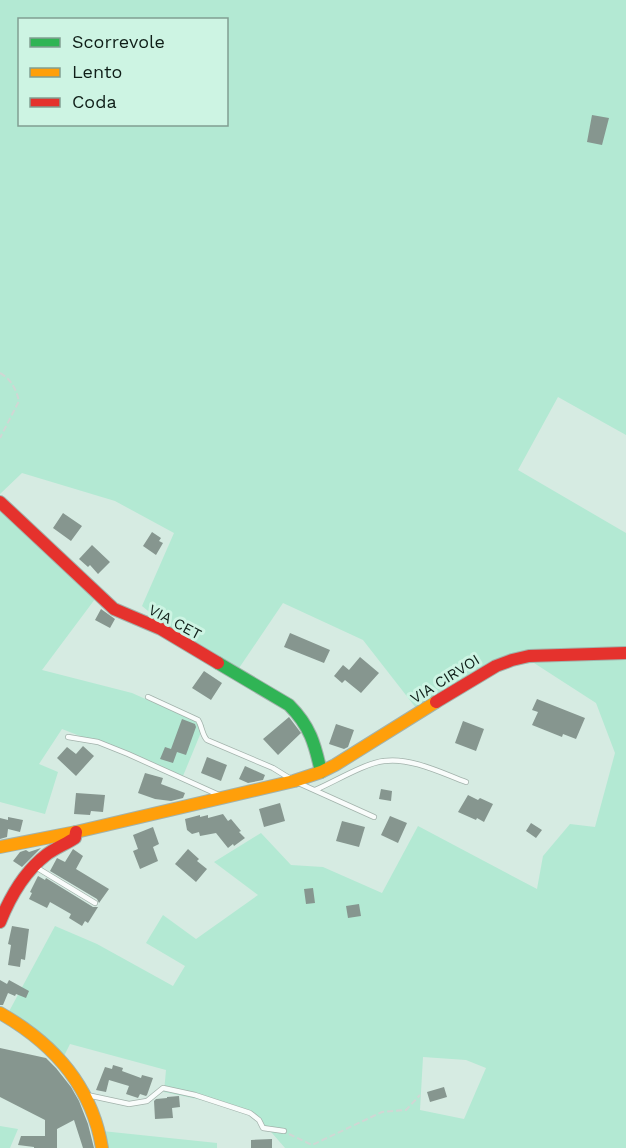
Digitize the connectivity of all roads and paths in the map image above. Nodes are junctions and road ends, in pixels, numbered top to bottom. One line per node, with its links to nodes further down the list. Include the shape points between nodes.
1 (0, 373): 2 (path, via 12,384 19,401)
2 (0, 438)
3 (0, 502): 7 (street, VIA CET, via 114,609 161,629 289,705 312,734)
4 (626, 653): 7 (street, VIA CIRVOI, via 529,656 496,666)
5 (148, 697): 8 (lane, via 198,720 207,740)
6 (68, 737): 11 (lane, via 98,742)
7 (321, 772): 8 (street, VIA CIRVOI)
8 (294, 781): 10 (lane); 11 (street, VIA CIRVOI)
9 (466, 782): 10 (lane, via 412,763 386,760)
10 (315, 790): 12 (lane)
11 (225, 797): 13 (street, VIA CIRVOI)
12 (374, 817)
13 (76, 832): 14 (street, VIA CIRVOI); 15 (street, via 75,838)
14 (0, 848)
15 (34, 866): 16 (lane); 17 (street, via 14,890)
16 (95, 903)
17 (0, 922)
18 (0, 1013): 19 (street, via 48,1048)
19 (85, 1095): 21 (lane, via 129,1104 147,1101 163,1088 225,1104 250,1113 263,1128); 22 (street)
20 (420, 1095): 21 (path, via 406,1110 382,1112 312,1145)
21 (284, 1131)
22 (102, 1148)

